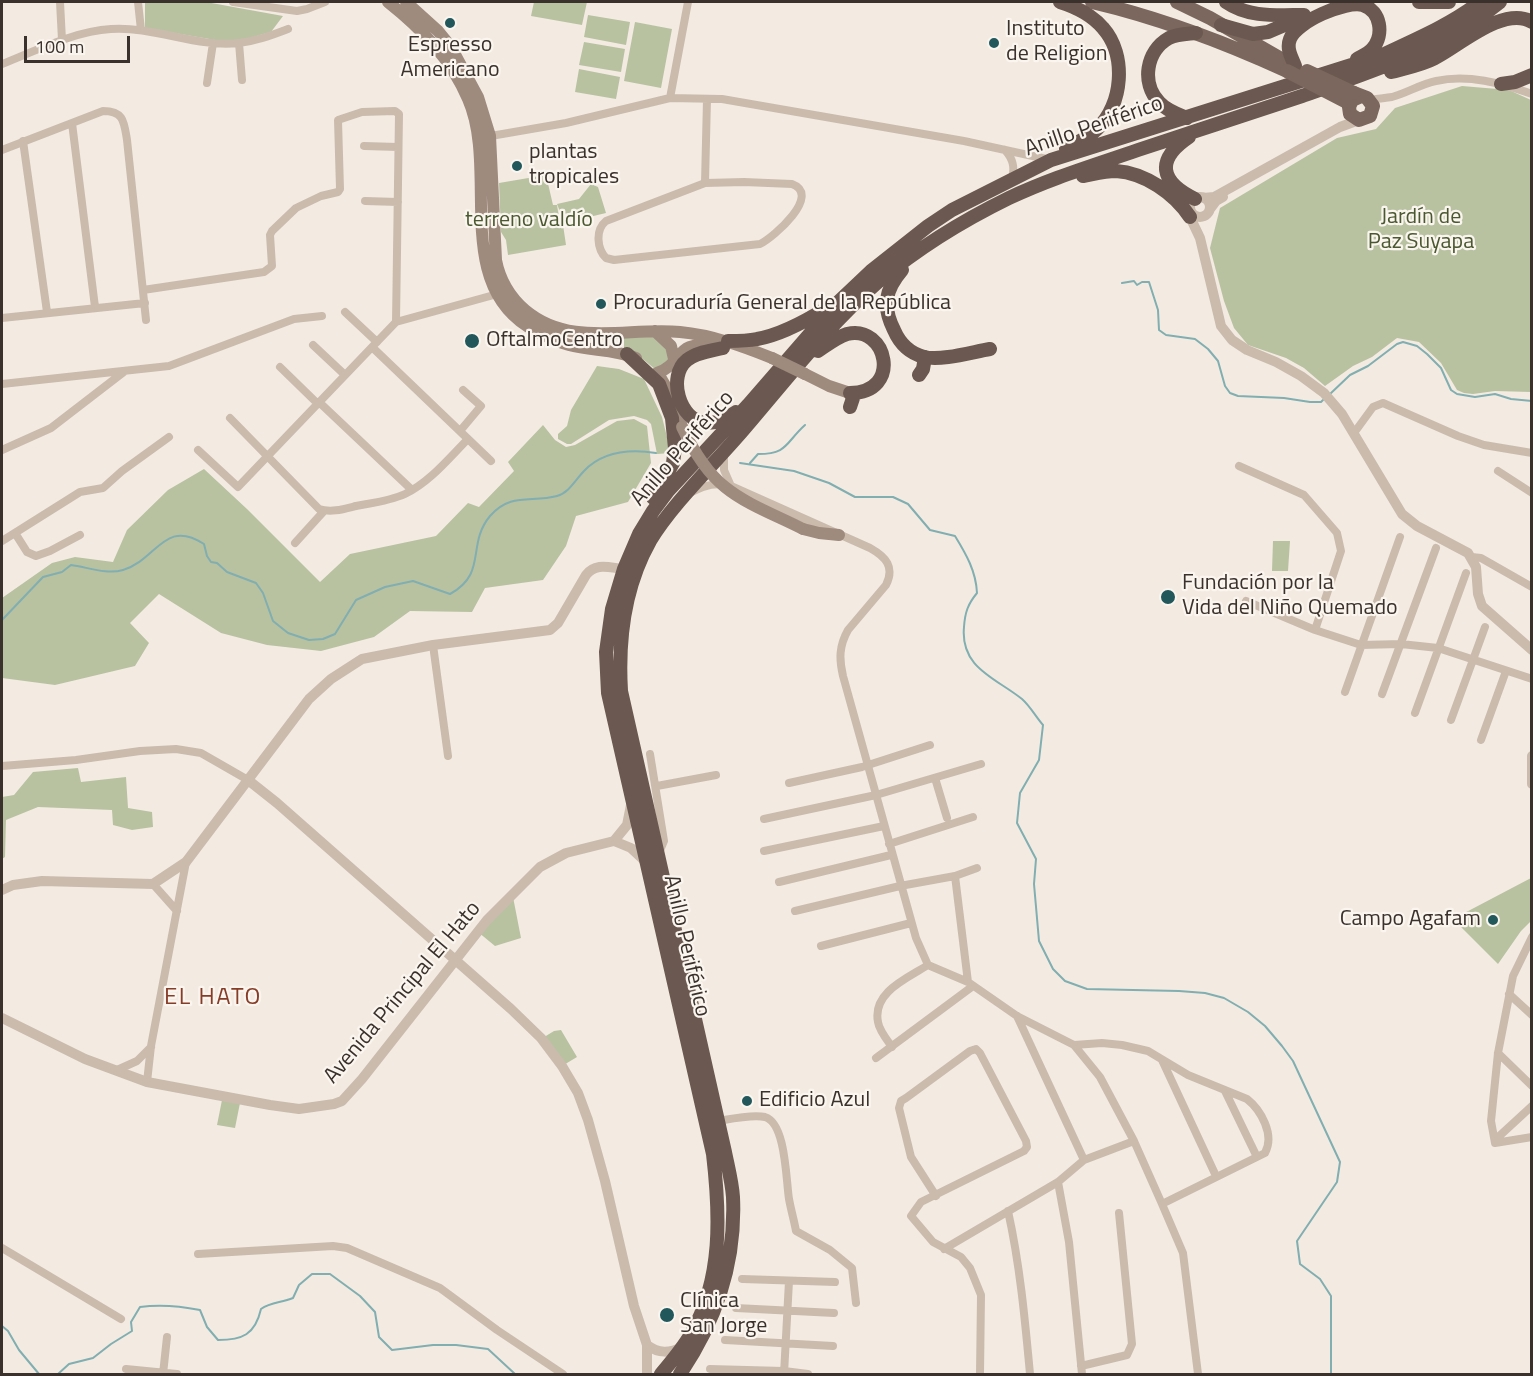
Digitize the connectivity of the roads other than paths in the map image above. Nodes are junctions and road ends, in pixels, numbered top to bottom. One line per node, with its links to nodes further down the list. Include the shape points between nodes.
1 (60, 2): 26 (street)
2 (138, 2): 24 (street)
3 (233, 2): 4 (street, via 297,11)
4 (325, 2)
5 (388, 2): 43 (main road, via 443,54)
6 (400, 2): 19 (main road)
7 (406, 2): 19 (main road)
8 (688, 2): 37 (street)
9 (1060, 2): 50 (highway, via 1074,6 1103,28 1114,45 1119,77 1116,96 1097,129)
10 (1092, 2): 25 (main road)
11 (1177, 2): 21 (main road)
12 (1203, 2): 21 (main road)
13 (1226, 2): 20 (highway, via 1250,14)
14 (1332, 2): 20 (highway)
15 (1419, 2): 16 (highway)
16 (1449, 2)
17 (1480, 2): 31 (highway, Anillo Periférico, via 1420,38)
18 (1500, 2): 39 (highway, Anillo Periférico, via 1436,44 1385,68)
19 (416, 10): 43 (main road, via 451,47 478,97)
20 (1306, 15): 21 (highway, via 1288,25 1252,34)
21 (1215, 21): 30 (main road)
22 (1532, 22): 39 (highway, via 1514,18 1499,21 1434,59 1413,66)
23 (288, 29): 28 (street)
24 (141, 30): 26 (street, via 111,29); 27 (street)
25 (1196, 33): 30 (main road); 40 (highway, via 1178,35 1159,45 1149,60 1149,83 1158,102)
26 (62, 40): 29 (street)
27 (213, 43): 28 (street); 34 (street)
28 (239, 43): 33 (street)
29 (2, 64)
30 (1293, 68): 31 (highway, via 1288,46 1295,31 1342,6 1364,5 1379,22 1377,42 1371,50); 39 (main road, bridge)
31 (1334, 72): 40 (highway, Anillo Periférico)
32 (1532, 75): 35 (highway)
33 (242, 80)
34 (207, 83)
35 (1501, 84): 36 (street); 39 (street, via 1449,79 1393,96)
36 (1532, 94)
37 (670, 98): 38 (street); 43 (street, via 567,123)
38 (707, 99): 49 (street, via 739,101); 52 (street)
39 (1357, 101): 42 (highway, Anillo Periférico); 47 (street, via 1340,127)
40 (1187, 118): 50 (highway, Anillo Periférico)
41 (72, 123): 44 (street); 60 (street, via 103,111 112,111 124,122); 64 (street)
42 (1201, 129): 53 (highway, Anillo Periférico); 56 (highway, via 1176,146 1166,161 1171,181)
43 (484, 137): 61 (main road)
44 (23, 141): 48 (street); 65 (street)
45 (364, 146): 46 (street)
46 (398, 147): 55 (street); 60 (street, via 398,112 373,111 341,118 337,123 340,189 296,208 272,231 270,269)
47 (1298, 149): 56 (street); 57 (street, via 1296,155 1216,201)
48 (2, 150)
49 (1004, 150): 50 (street); 51 (street, via 1012,160)
50 (1054, 159): 51 (highway, Anillo Periférico)
51 (1012, 179): 62 (highway, Anillo Periférico, via 928,226)
52 (705, 183): 52 (street, via 606,221 600,228 600,251 608,259 621,260 756,245 774,234 802,199 800,189 792,184)
53 (1046, 183): 56 (highway, via 1113,171 1133,174); 59 (highway, Anillo Periférico, via 1009,198)
54 (366, 201): 55 (street)
55 (398, 202): 70 (street)
56 (1195, 210): 57 (street, via 1193,214); 57 (street, via 1209,202); 58 (street)
57 (1208, 216): 58 (street)
58 (1203, 250): 93 (street, via 1221,326 1232,340 1301,376 1323,393)
59 (918, 252): 78 (highway, via 892,282 886,309 900,342); 81 (highway, Anillo Periférico, via 843,315)
60 (143, 290): 63 (street)
61 (502, 292): 70 (street); 72 (main road, via 555,328 577,333); 77 (main road, via 510,310 526,325 549,337 567,345)
62 (842, 299): 75 (highway, via 773,335); 90 (highway, Anillo Periférico)
63 (145, 303): 64 (street); 69 (street)
64 (95, 307): 65 (street)
65 (47, 312): 68 (street)
66 (345, 312): 74 (street)
67 (322, 316): 82 (street, via 288,321 169,366)
68 (2, 318)
69 (146, 320)
70 (396, 322): 74 (street)
71 (655, 331): 72 (main road); 75 (main road, via 682,332); 79 (main road, via 671,346)
72 (622, 334): 77 (main road, via 619,342)
73 (313, 345): 84 (street)
74 (375, 345): 84 (street); 92 (street)
75 (725, 345): 79 (main road, via 690,346); 81 (main road, bridge); 90 (highway, via 687,360 677,382 679,396 685,410 705,423 718,422)
76 (990, 349): 78 (highway)
77 (624, 353): 83 (main road); 117 (highway, via 659,384 669,407 675,448 673,463 630,540)
78 (925, 357): 85 (highway)
79 (674, 358): 83 (main road, via 670,366)
80 (280, 367): 89 (street)
81 (805, 367): 88 (main road); 88 (highway, via 845,334 860,334 875,342 884,360 881,378 868,391); 98 (highway, Anillo Periférico)
82 (126, 371): 86 (street); 96 (street, via 51,428)
83 (657, 373): 111 (main road, bridge, via 674,401 682,427 725,488 803,529)
84 (345, 375): 89 (street)
85 (919, 375)
86 (2, 384)
87 (463, 390): 92 (street, via 482,406)
88 (850, 400)
89 (319, 403): 100 (street); 105 (street)
90 (748, 405): 117 (highway, Anillo Periférico, via 668,491 646,521)
91 (230, 418): 100 (street)
92 (460, 431): 95 (street)
93 (1354, 433): 99 (street, via 1373,407 1383,403 1484,445); 116 (street, via 1406,518)
94 (169, 437): 109 (street, via 103,488 80,492)
95 (468, 439): 101 (street); 105 (street)
96 (2, 450)
97 (198, 450): 100 (street, via 238,487)
98 (724, 452): 104 (street, via 724,470); 107 (highway, Anillo Periférico)
99 (1532, 453)
100 (268, 457): 108 (street)
101 (491, 461)
102 (1239, 466): 123 (street, via 1304,495 1337,533 1341,551)
103 (1498, 471): 106 (street)
104 (731, 486): 107 (street, via 713,483); 111 (street)
105 (412, 490): 108 (street, via 390,499)
106 (1532, 493)
107 (686, 495): 160 (highway, Anillo Periférico, via 651,541 635,576 624,612 619,652 621,691)
108 (324, 511): 114 (street)
109 (15, 532): 110 (street, via 27,552 36,556); 113 (street)
110 (80, 535)
111 (840, 535): 142 (street, via 880,553 890,570 886,585 848,630 840,647 843,676)
112 (1400, 537): 126 (street)
113 (2, 541)
114 (295, 543)
115 (1436, 548): 124 (street)
116 (1472, 557): 120 (street, via 1481,558); 128 (street, via 1482,606)
117 (626, 564): 125 (street, via 592,569 550,630); 150 (highway, Anillo Periférico, via 612,609 606,652 608,693)
118 (1532, 572): 120 (street)
119 (1466, 573): 127 (street)
120 (1528, 584)
121 (1246, 601): 123 (street)
122 (1485, 627): 129 (street)
123 (1315, 630): 126 (street)
124 (1401, 644): 126 (street); 127 (street); 133 (street)
125 (433, 645): 139 (street); 146 (street, via 362,659 331,679 309,699)
126 (1361, 645): 132 (street)
127 (1438, 648): 129 (street); 134 (street)
128 (1532, 650)
129 (1473, 660): 130 (street); 135 (street)
130 (1506, 671): 131 (street); 136 (street)
131 (1532, 679)
132 (1345, 692)
133 (1382, 694)
134 (1415, 713)
135 (1451, 720)
136 (1480, 740)
137 (930, 745): 142 (street)
138 (650, 754): 149 (street)
139 (448, 756)
140 (1532, 756): 148 (street)
141 (981, 764): 145 (street)
142 (867, 765): 147 (street); 151 (street)
143 (2, 766): 146 (street, via 176,749 201,753)
144 (716, 775): 149 (street)
145 (934, 778): 151 (street); 153 (street)
146 (248, 780): 161 (street); 173 (street)
147 (789, 783)
148 (1532, 784)
149 (657, 786): 160 (street, via 664,841)
150 (630, 795): 156 (street, via 630,815); 160 (highway, Anillo Periférico)
151 (876, 795): 154 (street); 155 (street)
152 (973, 817): 157 (street)
153 (947, 818)
154 (764, 819)
155 (884, 826): 157 (street); 158 (street)
156 (614, 841): 160 (street); 173 (street, Avenida Principal El Hato, via 566,853 540,867 487,920)
157 (889, 844): 159 (street)
158 (765, 851)
159 (891, 855): 164 (street); 166 (street)
160 (652, 858): 191 (highway, Anillo Periférico); 219 (highway, Anillo Periférico, via 713,1154 718,1204 711,1279 704,1305)
161 (186, 862): 165 (street); 168 (street)
162 (976, 868): 163 (street)
163 (955, 876): 166 (street); 175 (street)
164 (779, 882)
165 (153, 884): 167 (street, via 42,881); 168 (street)
166 (900, 886): 169 (street); 170 (street)
167 (2, 890)
168 (177, 911): 181 (street)
169 (795, 911)
170 (911, 923): 172 (street); 174 (street)
171 (1532, 937): 176 (street, via 1513,976)
172 (821, 946)
173 (455, 960): 187 (street, Avenida Principal El Hato, via 342,1101 299,1109); 217 (street, via 541,1038 578,1093 595,1143)
174 (928, 965): 175 (street); 182 (street, via 885,992 878,1009 878,1023)
175 (970, 984): 178 (street); 182 (street)
176 (1509, 994): 177 (street); 183 (street)
177 (1532, 1015)
178 (1017, 1016): 180 (street); 196 (street)
179 (2, 1018): 186 (street, Avenida Principal El Hato, via 85,1059)
180 (1074, 1045): 185 (street, via 1122,1045); 194 (street, via 1100,1077)
181 (152, 1046): 186 (street, via 137,1061); 187 (street)
182 (892, 1047): 184 (street)
183 (1498, 1053): 188 (street); 193 (street, via 1491,1121)
184 (876, 1058)
185 (1162, 1059): 189 (street); 197 (street)
186 (117, 1070): 187 (street, Avenida Principal El Hato)
187 (147, 1082)
188 (1532, 1086)
189 (1225, 1091): 195 (street); 195 (street, via 1247,1099 1262,1117 1269,1146)
190 (1532, 1106): 193 (street)
191 (718, 1120): 209 (street, via 764,1117 772,1121 788,1172 796,1231 852,1268); 229 (highway, Anillo Periférico, via 732,1195 729,1262 717,1308)
192 (1532, 1137): 193 (street, via 1496,1143)
193 (1495, 1140)
194 (1134, 1141): 196 (street); 200 (street)
195 (1257, 1157): 197 (street)
196 (1084, 1160): 198 (street)
197 (1216, 1176): 200 (street)
198 (1058, 1182): 201 (street); 222 (street, via 1069,1242)
199 (936, 1196): 199 (street, via 1027,1147 976,1049 901,1101 899,1108 911,1156); 204 (street, via 921,1202 911,1216)
200 (1162, 1204): 233 (street, via 1183,1253)
201 (1008, 1211): 204 (street); 232 (street)
202 (1119, 1213): 222 (street, via 1132,1344 1127,1355)
203 (2, 1248): 213 (street)
204 (944, 1249): 231 (street, via 961,1257 970,1268 981,1295)
205 (198, 1254): 226 (street, via 347,1248 440,1288)
206 (742, 1279): 207 (street)
207 (789, 1281): 208 (street); 211 (street)
208 (835, 1282)
209 (856, 1302)
210 (736, 1308): 211 (street)
211 (787, 1311): 212 (street); 216 (street)
212 (834, 1313)
213 (121, 1319)
214 (167, 1337): 224 (street)
215 (725, 1340): 216 (street)
216 (785, 1343): 218 (street); 223 (street)
217 (647, 1345): 219 (street, via 667,1353); 227 (street)
218 (832, 1346)
219 (683, 1347): 228 (highway, Anillo Periférico)
220 (126, 1369): 224 (street)
221 (710, 1369): 223 (street)
222 (1082, 1370)
223 (784, 1373): 230 (street)
224 (163, 1374): 225 (street)
225 (177, 1374)
226 (563, 1374)
227 (647, 1374)
228 (661, 1374)
229 (680, 1374)
230 (808, 1374)
231 (980, 1374)
232 (1030, 1374)
233 (1198, 1374)

